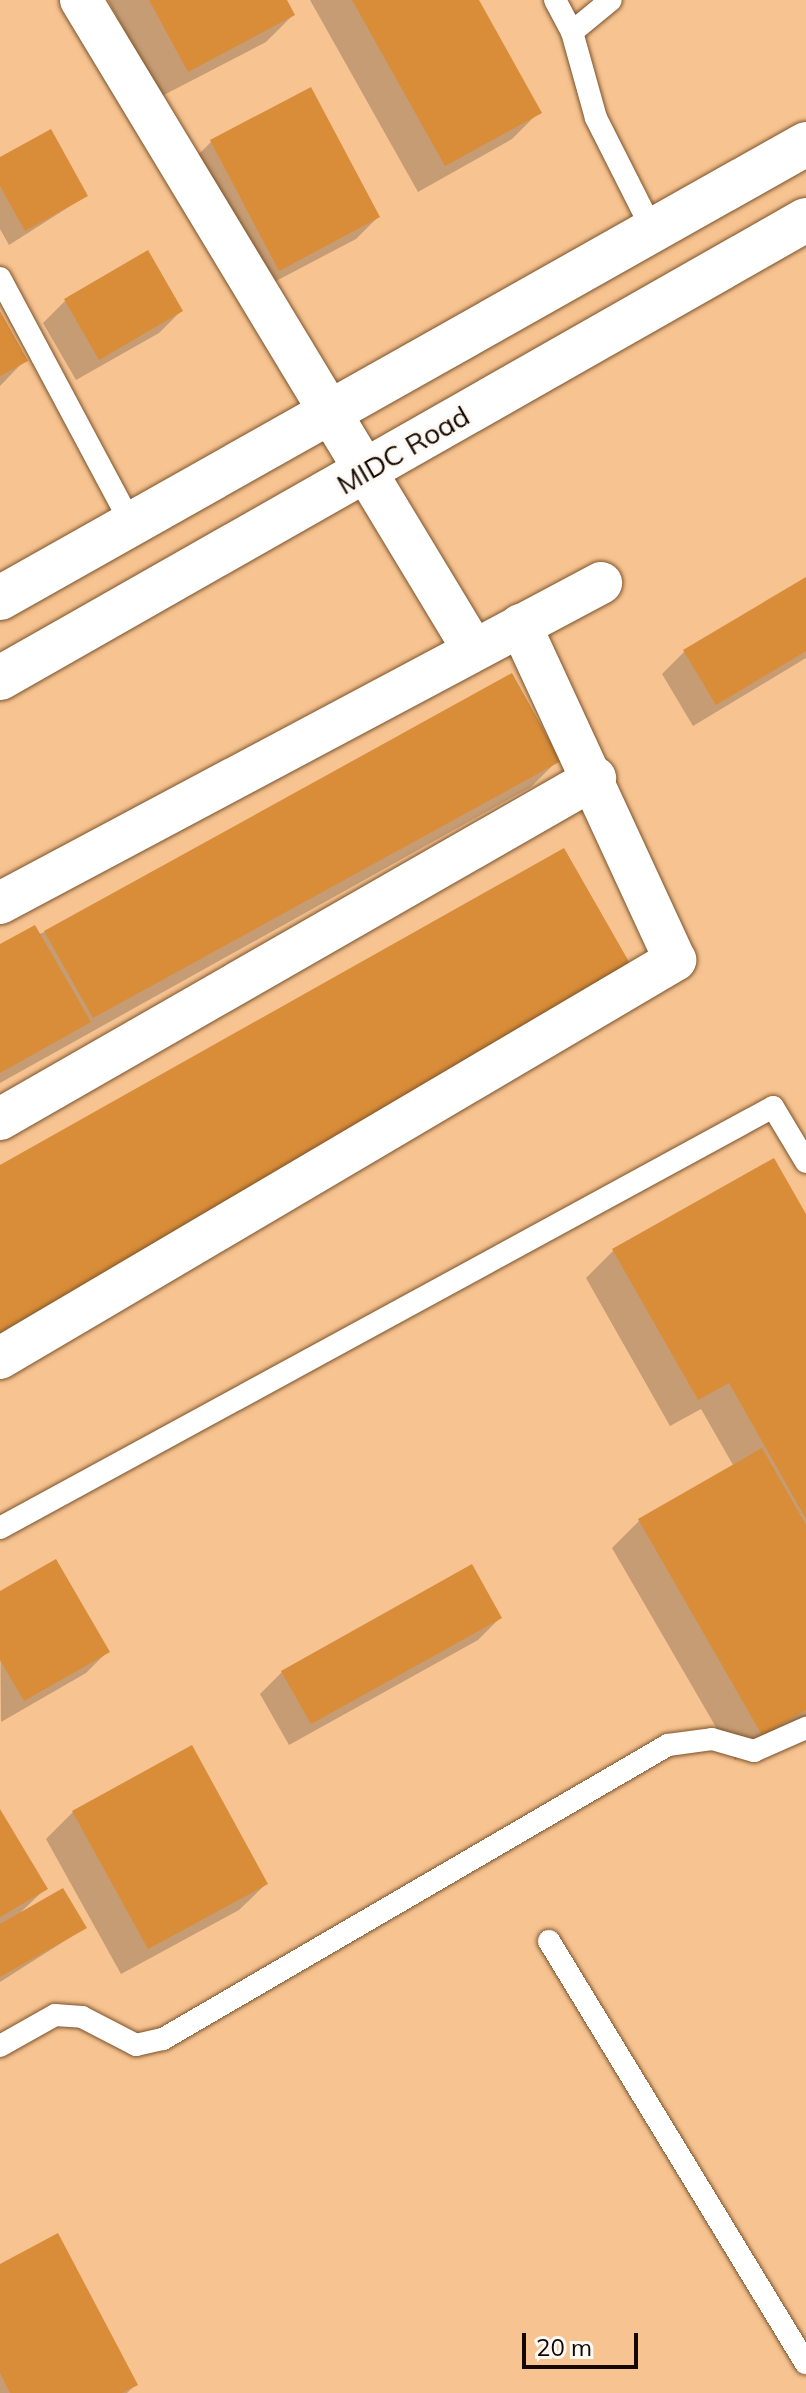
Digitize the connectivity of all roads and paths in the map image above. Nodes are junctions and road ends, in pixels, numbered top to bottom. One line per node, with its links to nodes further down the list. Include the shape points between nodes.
1 (81, 0): 9 (street)
2 (555, 0): 4 (lane)
3 (611, 0): 4 (lane)
4 (572, 32): 7 (lane, via 596,118)
5 (806, 144): 7 (main road)
6 (806, 220): 10 (main road, MIDC Road)
7 (653, 231): 9 (main road)
8 (0, 278): 11 (lane)
9 (328, 415): 10 (street); 11 (main road)
10 (366, 471): 15 (street); 16 (main road, MIDC Road)
11 (131, 523): 13 (main road)
12 (601, 583): 14 (street)
13 (0, 598)
14 (520, 625): 15 (street); 17 (street)
15 (473, 649): 18 (street)
16 (0, 678)
17 (595, 778): 19 (street); 21 (street, via 675,960)
18 (0, 903)
19 (0, 1119)
20 (806, 1162): 22 (lane, via 773,1107)
21 (0, 1358)
22 (0, 1528)
23 (806, 1728): 25 (lane, via 754,1751 712,1739 668,1745 163,2039 136,2045 82,2017 55,2015)
24 (549, 1941): 26 (lane)
25 (0, 2046)
26 (806, 2363)

